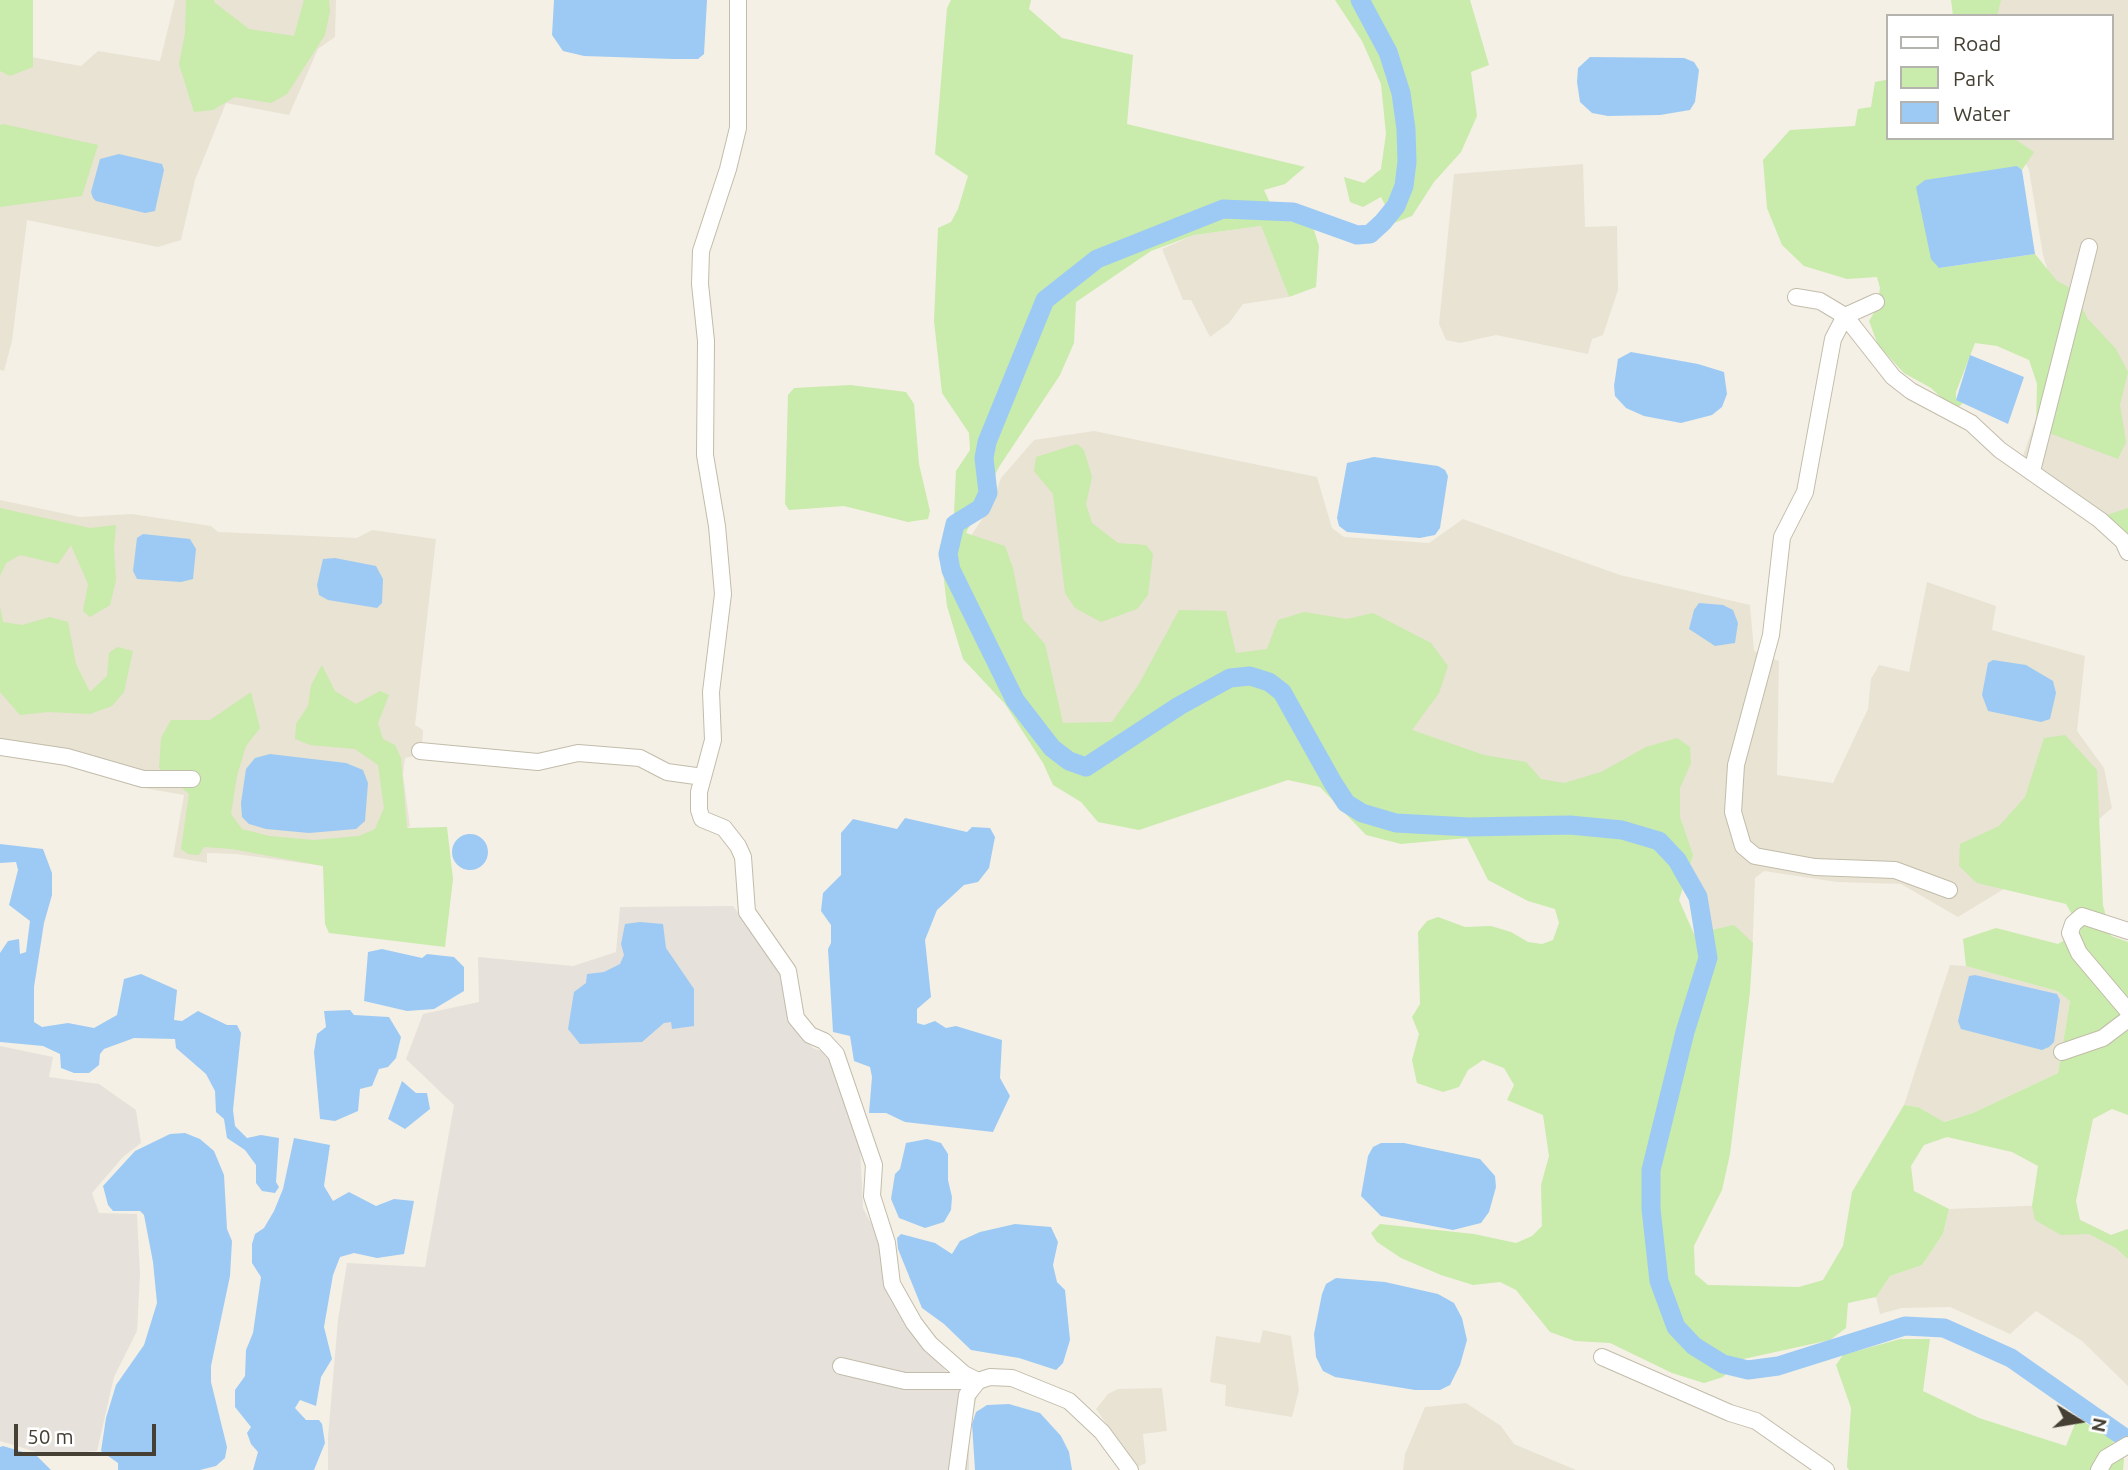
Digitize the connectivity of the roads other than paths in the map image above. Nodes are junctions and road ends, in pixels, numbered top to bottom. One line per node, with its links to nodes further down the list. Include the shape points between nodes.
1 (738, 0): 10 (street, via 738,128 701,251 705,455 723,594 710,692 713,740)
2 (2089, 247): 6 (street)
3 (1796, 297): 5 (street, via 1820,301)
4 (1876, 302): 5 (street)
5 (1845, 316): 6 (street, via 1893,377 1971,423); 12 (street, via 1833,339 1805,492 1782,537 1771,635 1736,765 1732,812 1743,846 1755,856 1815,867 1895,870)
6 (2032, 471): 7 (street, via 2100,520)
7 (2128, 552)
8 (0, 747): 11 (street, via 67,758 142,779)
9 (420, 751): 10 (street, via 538,762 578,753 640,758 667,772)
10 (703, 777): 19 (street, via 698,803 702,818 724,828 738,846 747,912 789,971 796,1018 836,1054 850,1088 874,1165 872,1196 887,1243 892,1284 930,1344)
11 (192, 779)
12 (1949, 890)
13 (2128, 931): 14 (street, via 2082,916 2070,933 2079,953)
14 (2128, 1011)
15 (2128, 1019): 16 (street, via 2103,1038)
16 (2062, 1052)
17 (1602, 1357): 23 (street, via 1756,1421)
18 (841, 1366): 19 (street, via 905,1381)
19 (978, 1381): 21 (street, via 967,1395); 22 (street, via 1012,1378 1069,1401 1102,1432)
20 (2127, 1446): 24 (street, via 2106,1458)
21 (957, 1470)
22 (1130, 1470)
23 (1826, 1470)
24 (2099, 1470)

